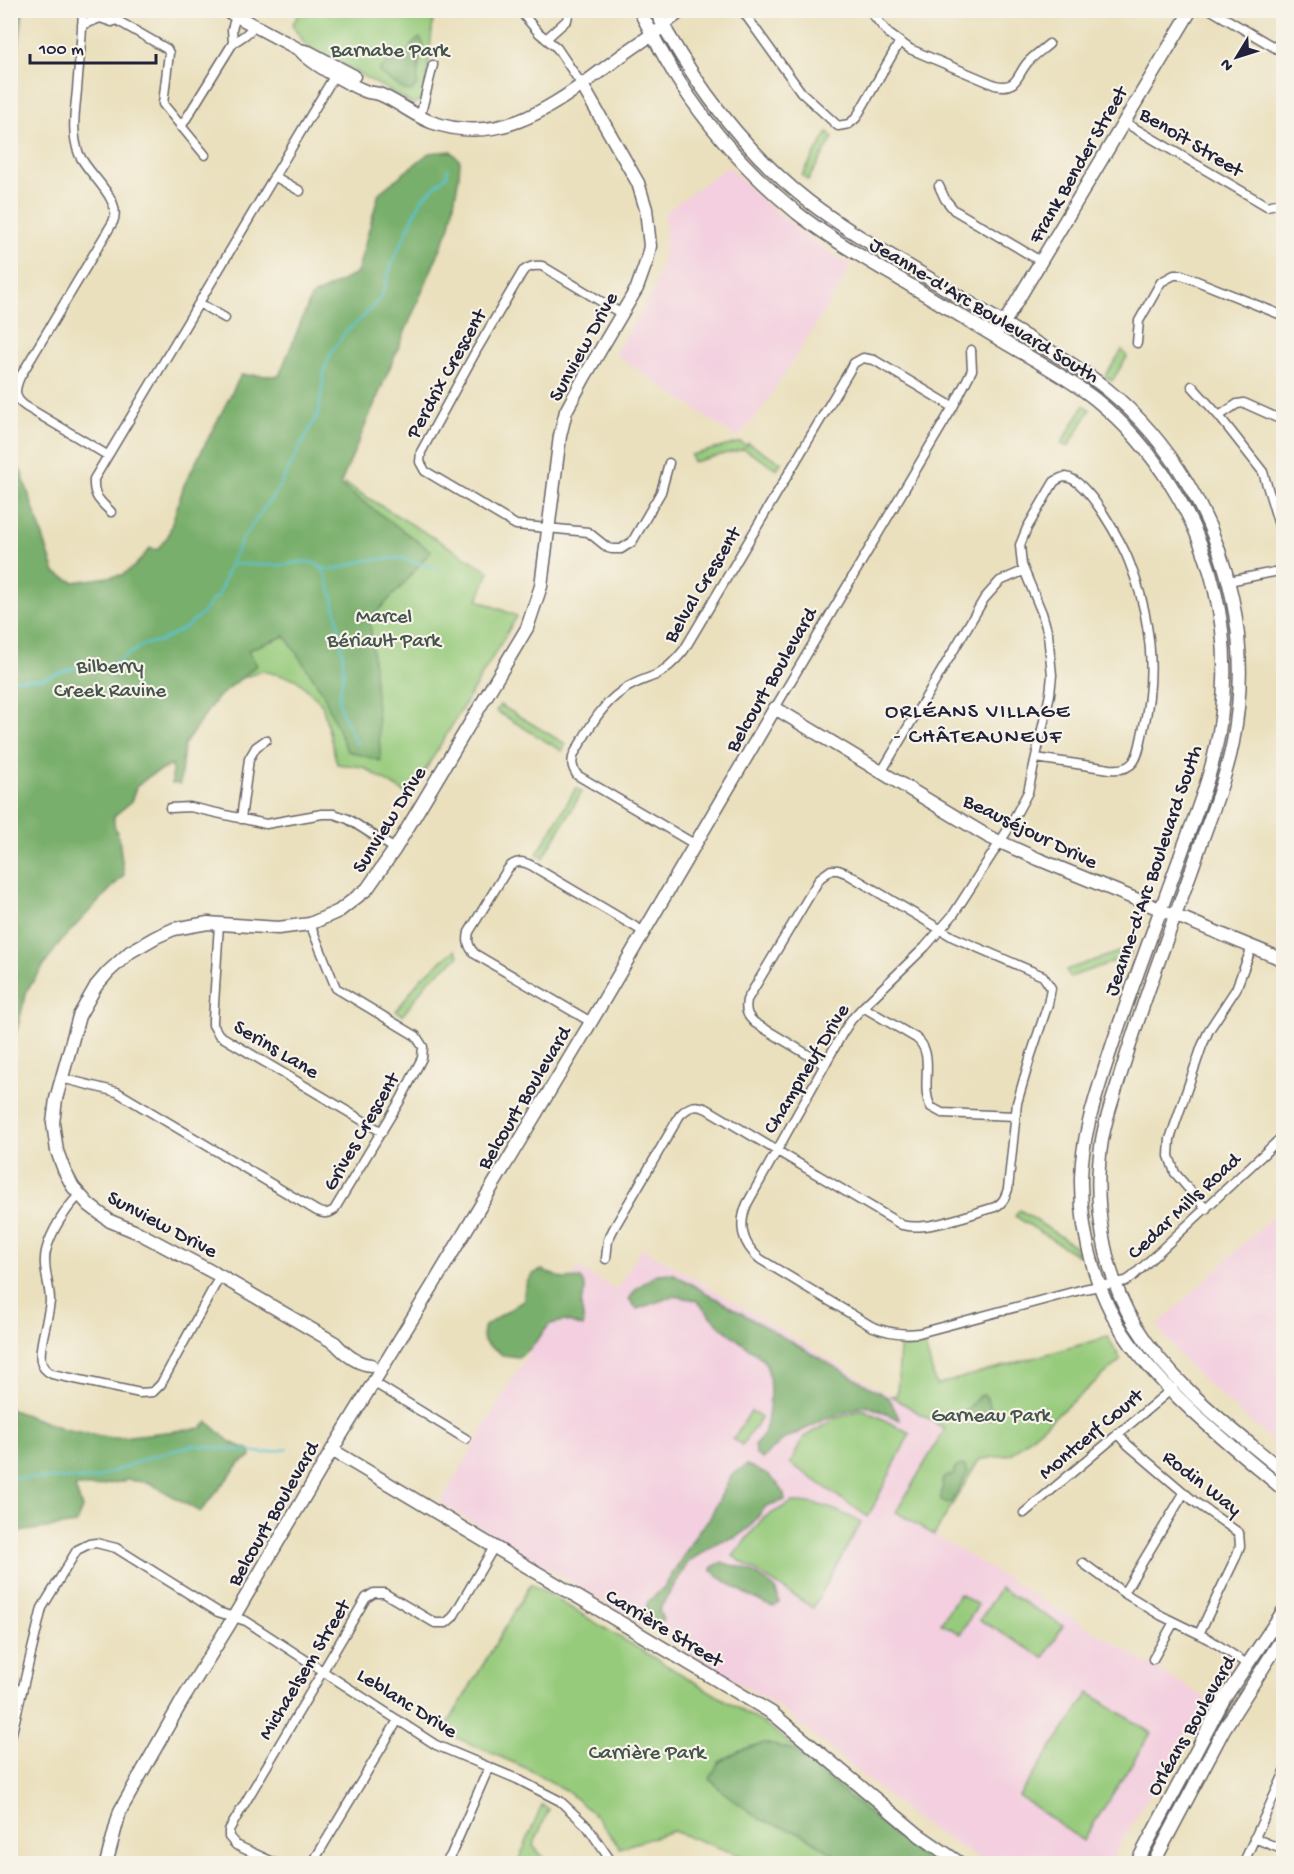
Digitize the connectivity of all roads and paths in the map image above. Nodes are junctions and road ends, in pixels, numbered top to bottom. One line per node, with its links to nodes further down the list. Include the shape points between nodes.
1 (83, 10): 14 (street)
2 (99, 10): 13 (street)
3 (519, 10): 18 (street)
4 (569, 10): 18 (street, via 567,20)
5 (639, 10): 17 (street, Jeanne-d'Arc Boulevard South)
6 (655, 10): 16 (street, Jeanne-d'Arc Boulevard South)
7 (686, 10): 16 (street)
8 (742, 10): 20 (street, via 801,92 838,126 856,118)
9 (869, 10): 20 (street)
10 (1191, 10): 27 (street, Frank Bender Street)
11 (1211, 10): 22 (street)
12 (230, 13): 15 (street); 19 (street)
13 (121, 23): 14 (street, via 100,18); 28 (street, via 167,49 163,104)
14 (82, 26): 47 (street, via 75,143 85,165 114,202 116,212 16,387 21,404)
15 (255, 26): 19 (street); 24 (street, via 309,52)
16 (663, 27): 17 (street); 39 (street, Jeanne-d'Arc Boulevard South, via 712,104 787,184 852,232)
17 (652, 34): 25 (street); 40 (street, Jeanne-d'Arc Boulevard South, via 706,120 771,191 849,249)
18 (546, 39): 25 (street, via 557,48)
19 (233, 43): 28 (street)
20 (899, 43): 21 (street, via 1002,87 1017,80 1027,63)
21 (1049, 44)
22 (1284, 53)
23 (433, 65): 26 (street)
24 (337, 71): 26 (street, via 370,85); 30 (street)
25 (582, 85): 26 (street, via 531,117 495,128 458,129); 36 (street, Sunview Drive, via 629,165 646,209 650,246 647,260)
26 (420, 117)
27 (1124, 122): 33 (street, Benoît Street, via 1266,206); 34 (street, Frank Bender Street)
28 (182, 127): 29 (street)
29 (205, 155)
30 (274, 176): 32 (street); 35 (street)
31 (939, 186): 34 (street, via 954,210)
32 (300, 191)
33 (1284, 198)
34 (1042, 262): 39 (street, Frank Bender Street)
35 (199, 303): 38 (street); 47 (street)
36 (622, 314): 50 (street, Sunview Drive, via 566,411); 50 (street, Perdrix Crescent, via 542,266 523,271 419,457 425,471 510,522)
37 (1284, 316): 41 (street, via 1174,275 1161,282 1139,321)
38 (225, 318)
39 (1004, 323): 40 (street, Frank Bender Street); 54 (street, Jeanne-d'Arc Boulevard South, via 1098,382 1153,435 1197,500)
40 (996, 337): 64 (street, Jeanne-d'Arc Boulevard South, via 1086,392 1130,432 1160,468 1181,502 1210,572 1224,651 1221,717 1205,789)
41 (1137, 343)
42 (970, 350): 44 (street, Belcourt Boulevard, via 972,370)
43 (1192, 386): 45 (street)
44 (953, 406): 55 (street, Belcourt Boulevard); 62 (street, Belval Crescent, via 874,360 863,358 854,363 684,650 662,671 613,697 574,754 571,762 577,775)
45 (1219, 416): 46 (street, via 1244,403); 51 (street, via 1263,472)
46 (1284, 421)
47 (107, 455): 49 (street, via 94,479 93,490)
48 (669, 463): 50 (street, via 661,492 627,547 608,548 588,532)
49 (111, 512)
50 (549, 529): 63 (street, Sunview Drive, via 541,586 527,628)
51 (1284, 542)
52 (1284, 570): 54 (street)
53 (1023, 571): 57 (street, Champneuf Drive, via 1042,613 1051,656 1050,694); 57 (street, Champneuf Drive, via 1023,536 1054,482 1068,477 1079,483 1101,511 1130,561 1142,599 1151,656 1145,722 1137,758 1128,767 1110,769); 58 (street, via 1000,581 984,599)
54 (1228, 582): 65 (street, Jeanne-d'Arc Boulevard South, via 1239,659 1236,727 1214,808)
55 (776, 708): 58 (street, Beauséjour Drive); 62 (street, Belcourt Boulevard)
56 (266, 740): 60 (street, via 249,759)
57 (1036, 758): 61 (street, Champneuf Drive, via 1028,792)
58 (882, 771): 61 (street, Beauséjour Drive)
59 (170, 807): 60 (street, via 190,807)
60 (241, 819): 63 (street, via 266,824 334,814)
61 (1000, 842): 64 (street, Beauséjour Drive); 68 (street, Champneuf Drive)
62 (696, 845): 69 (street, Belcourt Boulevard)
63 (395, 849): 67 (street, Sunview Drive, via 356,899)
64 (1161, 910): 65 (street, Beauséjour Drive); 85 (street, Jeanne-d'Arc Boulevard South, via 1116,1034 1086,1137 1081,1179 1084,1222)
65 (1176, 916): 70 (street, Beauséjour Drive); 84 (street, Jeanne-d'Arc Boulevard South, via 1131,1040 1102,1139 1100,1220)
66 (219, 924): 67 (street, Sunview Drive, via 278,928); 75 (street, Sunview Drive, via 165,933 130,952 108,972 79,1016); 77 (street, Serins Lane, via 213,1020 219,1035)
67 (310, 924): 77 (street, Grives Crescent, via 336,988 416,1036 423,1047 412,1079)
68 (941, 930): 72 (street, Champneuf Drive); 74 (street, via 846,873 831,870 820,878 752,990 746,1007 755,1023); 76 (street, via 1043,976 1051,988)
69 (644, 932): 73 (street, Belcourt Boulevard); 73 (street, via 519,861 507,870 469,933 467,939 475,954)
70 (1252, 947): 71 (street, Beauséjour Drive); 81 (street, via 1236,989 1202,1046 1170,1139 1169,1156 1175,1173)
71 (1284, 960)
72 (863, 1007): 74 (street, Champneuf Drive); 76 (street, via 922,1045 931,1107 942,1113)
73 (591, 1022): 86 (street, Belcourt Boulevard, via 436,1280)
74 (825, 1065): 79 (street, Champneuf Drive)
75 (62, 1078): 77 (street, Grives Crescent, via 117,1092 322,1213 329,1213 338,1205); 80 (street, Sunview Drive, via 54,1111 55,1142 64,1170)
76 (1015, 1116): 79 (street, via 1008,1189 1001,1204 918,1227 896,1221)
77 (382, 1132)
78 (1284, 1135): 81 (street, Cedar Mills Road)
79 (777, 1150): 82 (street, via 706,1109 687,1107 614,1228); 85 (street, Champneuf Drive, via 743,1214 746,1244 760,1259 881,1330 919,1333)
80 (79, 1195): 83 (street, Sunview Drive, via 110,1221); 83 (street, via 54,1233 45,1256 50,1299 40,1357 43,1368 52,1374 140,1393 153,1392)
81 (1206, 1209): 84 (street, Cedar Mills Road, via 1132,1277)
82 (606, 1259)
83 (220, 1276): 86 (street, Sunview Drive, via 335,1343 363,1365)
84 (1116, 1283): 85 (street, Cedar Mills Road); 88 (street, Jeanne-d'Arc Boulevard South, via 1132,1321)
85 (1100, 1286): 89 (street, Jeanne-d'Arc Boulevard South, via 1134,1349)
86 (375, 1368): 87 (street, Belcourt Boulevard)
87 (373, 1382): 91 (street); 92 (street, Belcourt Boulevard)
88 (1180, 1382): 89 (street, Montcerf Court); 93 (street, Jeanne-d'Arc Boulevard South)
89 (1169, 1390): 90 (street, Montcerf Court); 94 (street, Jeanne-d'Arc Boulevard South)
90 (1118, 1432): 95 (street, Rodin Way); 96 (street, Montcerf Court)
91 (466, 1439)
92 (332, 1450): 97 (street, Carrière Street); 101 (street, Belcourt Boulevard)
93 (1284, 1472)
94 (1284, 1490)
95 (1184, 1493): 99 (street); 103 (street, Rodin Way, via 1234,1528 1241,1540)
96 (1024, 1513)
97 (494, 1547): 107 (street, Michaelsem Street, via 450,1621 435,1623 384,1593 374,1593 366,1598); 123 (street, Carrière Street, via 772,1713 919,1835)
98 (1083, 1563): 99 (street)
99 (1125, 1593): 102 (street)
100 (1284, 1610): 106 (street, Orléans Boulevard)
101 (234, 1617): 107 (street, Leblanc Drive); 109 (street, Leblanc Drive, via 218,1612 116,1548 89,1544 77,1550 42,1608); 118 (street, Belcourt Boulevard, via 130,1790)
102 (1174, 1622): 103 (street); 105 (street)
103 (1199, 1634): 106 (street)
104 (1284, 1635): 125 (street, Orléans Boulevard, via 1224,1729)
105 (1153, 1659)
106 (1247, 1664): 124 (street, Orléans Boulevard, via 1224,1699)
107 (323, 1670): 110 (street, Leblanc Drive); 119 (street, Michaelsem Street, via 229,1830 237,1845)
108 (10, 1688): 109 (street)
109 (22, 1690): 111 (street, Leblanc Drive)
110 (398, 1720): 112 (street, Leblanc Drive, via 436,1745); 120 (street)
111 (10, 1741)
112 (489, 1767): 121 (street); 122 (street, Leblanc Drive, via 560,1801 587,1826)
113 (1284, 1774): 114 (street)
114 (1254, 1838): 115 (street); 126 (street)
115 (1284, 1850)
116 (10, 1859): 117 (street)
117 (22, 1863)
118 (106, 1863)
119 (277, 1863)
120 (312, 1863)
121 (445, 1863)
122 (613, 1863)
123 (961, 1863)
124 (1136, 1863)
125 (1153, 1863)
126 (1243, 1863)

